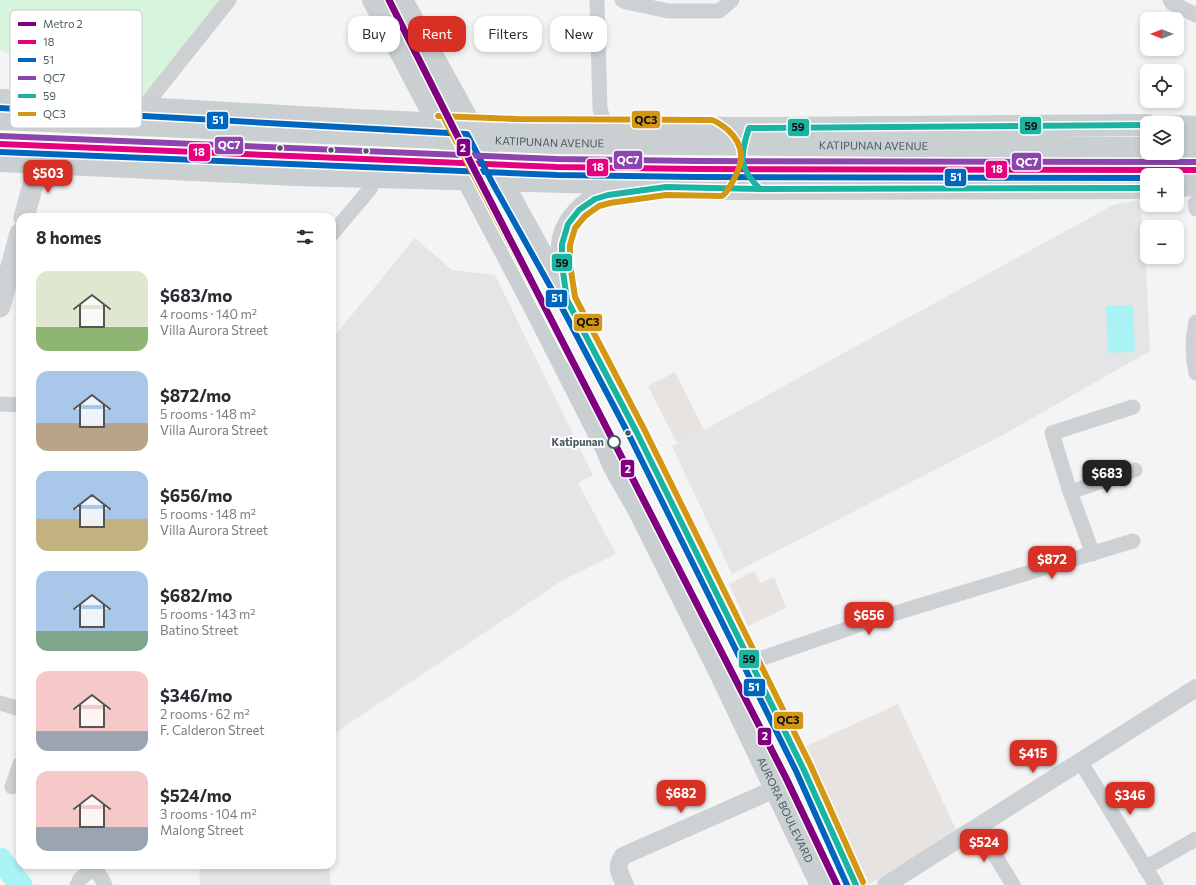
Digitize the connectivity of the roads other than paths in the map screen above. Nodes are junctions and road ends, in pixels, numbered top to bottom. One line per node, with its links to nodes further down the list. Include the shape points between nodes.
1 (229, 0): 12 (street)
2 (373, 0): 17 (main road, AURORA BOULEVARD)
3 (402, 0): 9 (main road)
4 (597, 0): 24 (street, via 600,109)
5 (622, 0): 6 (street, via 668,11 719,11)
6 (732, 0)
7 (1170, 0): 8 (street)
8 (1196, 15)
9 (455, 95): 20 (main road); 22 (main road, via 480,113)
10 (0, 100): 11 (main road, KATIPUNAN AVENUE)
11 (10, 101)
12 (143, 108): 13 (main road, KATIPUNAN AVENUE)
13 (245, 114): 14 (main road, KATIPUNAN AVENUE); 34 (main road, via 257,121 266,142 262,159 257,166)
14 (313, 118): 17 (main road, KATIPUNAN AVENUE); 35 (main road)
15 (0, 119): 16 (main road, KATIPUNAN AVENUE, bridge)
16 (10, 119)
17 (438, 124): 20 (main road, KATIPUNAN AVENUE); 38 (main road, AURORA BOULEVARD)
18 (142, 125): 29 (main road, KATIPUNAN AVENUE, bridge, via 557,143)
19 (1140, 125): 26 (main road, KATIPUNAN AVENUE)
20 (472, 126): 22 (main road, KATIPUNAN AVENUE); 39 (main road)
21 (1184, 126): 23 (main road)
22 (518, 127): 24 (main road, KATIPUNAN AVENUE)
23 (1196, 127)
24 (606, 128): 25 (main road, KATIPUNAN AVENUE); 40 (main road)
25 (711, 128): 26 (main road, KATIPUNAN AVENUE); 43 (main road, via 730,143 734,155 732,166)
26 (749, 128): 44 (main road, via 744,147 744,166 747,175)
27 (0, 144): 33 (main road, bridge, via 557,167)
28 (1196, 147): 30 (main road)
29 (1140, 148)
30 (1184, 148)
31 (0, 162): 32 (main road)
32 (39, 163): 34 (main road); 47 (main road)
33 (1196, 170)
34 (244, 172): 35 (main road)
35 (311, 175): 36 (main road)
36 (374, 176): 37 (main road); 48 (street, via 370,190)
37 (414, 177): 38 (main road); 49 (main road, via 446,188 462,197)
38 (466, 178): 39 (main road); 49 (main road, AURORA BOULEVARD)
39 (500, 180): 40 (main road); 51 (main road)
40 (606, 183): 41 (main road)
41 (666, 187): 43 (main road); 51 (main road, via 608,195 579,210 568,224 562,244)
42 (1140, 188): 44 (main road)
43 (719, 189): 44 (main road)
44 (760, 190)
45 (1184, 191): 46 (main road)
46 (1196, 199)
47 (25, 213)
48 (336, 229)
49 (494, 230): 63 (main road, AURORA BOULEVARD)
50 (16, 248): 52 (main road)
51 (567, 300): 62 (main road, via 637,433)
52 (0, 307)
53 (1196, 322): 54 (street, via 1192,354)
54 (1196, 373)
55 (0, 404): 56 (street)
56 (16, 405)
57 (1134, 407): 59 (street, via 1052,433)
58 (1135, 470): 59 (street)
59 (1070, 492): 61 (street)
60 (1133, 542): 61 (street)
61 (1093, 554): 62 (street, via 876,619)
62 (751, 662): 63 (main road); 80 (main road)
63 (722, 677): 70 (main road, AURORA BOULEVARD)
64 (1196, 688): 67 (street)
65 (0, 703): 66 (street)
66 (16, 708)
67 (1080, 761): 71 (street); 73 (street)
68 (16, 776): 69 (street)
69 (12, 787)
70 (775, 789): 78 (street, via 623,856 618,866); 79 (main road, AURORA BOULEVARD)
71 (978, 826): 81 (street); 82 (street)
72 (1196, 839): 73 (street)
73 (1145, 868): 83 (street)
74 (92, 869): 76 (street)
75 (97, 869): 77 (street)
76 (77, 885)
77 (106, 885)
78 (625, 885)
79 (821, 885)
80 (856, 885)
81 (886, 885)
82 (1013, 885)
83 (1156, 885)

